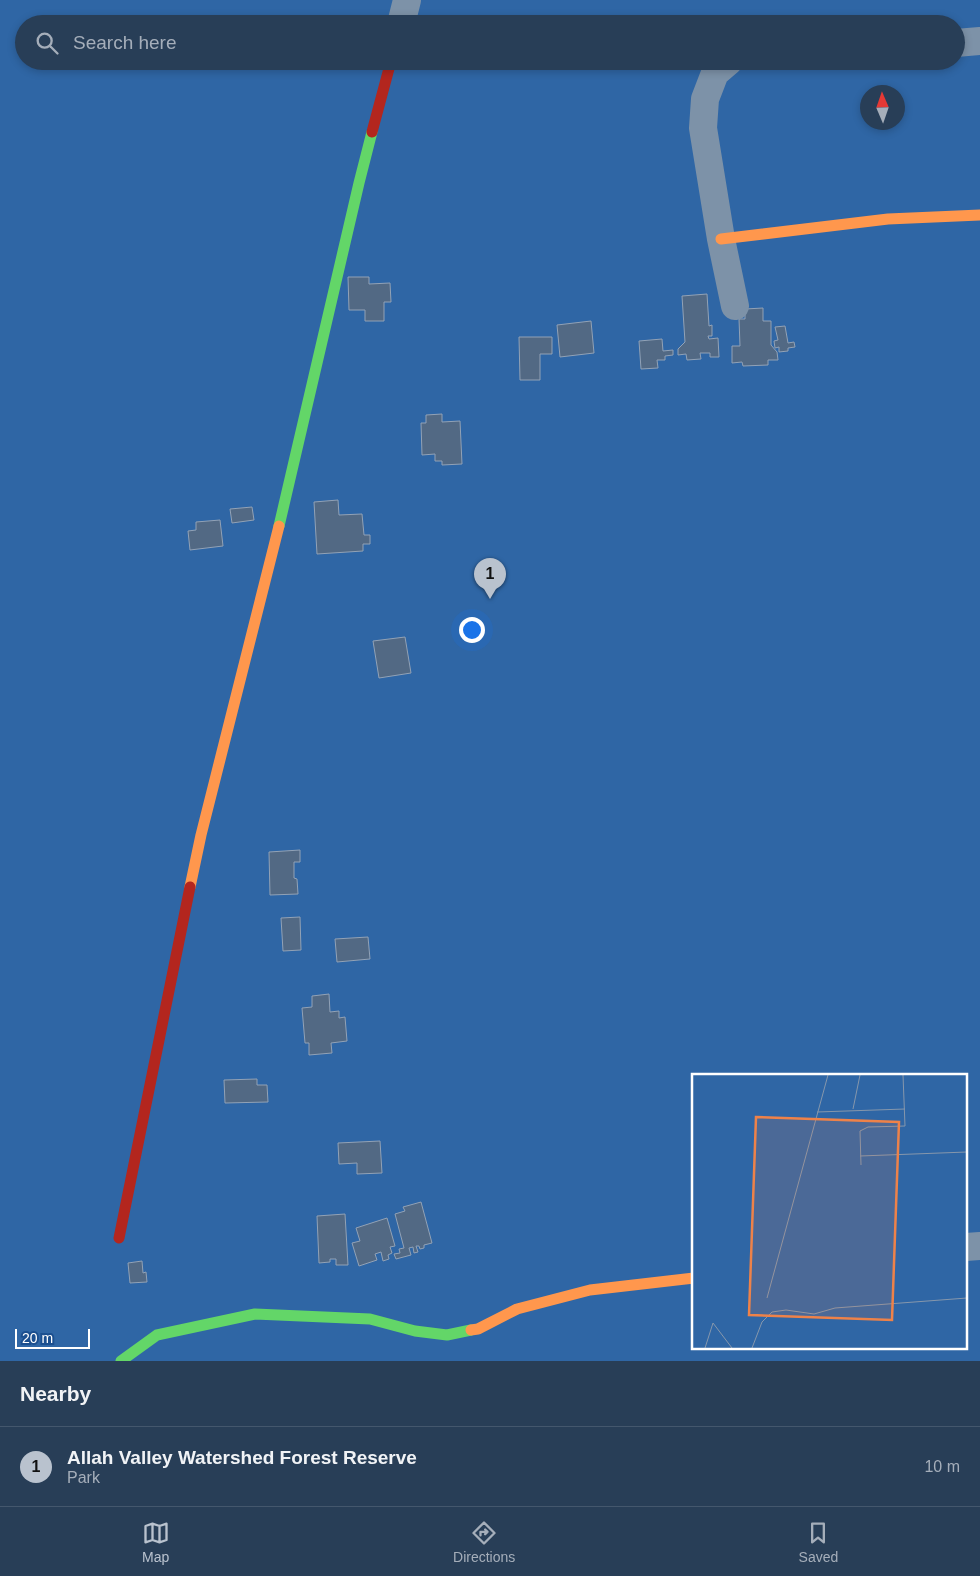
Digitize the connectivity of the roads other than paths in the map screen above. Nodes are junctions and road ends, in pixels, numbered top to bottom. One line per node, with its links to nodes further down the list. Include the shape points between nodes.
1 (407, 0): 2 (street)
2 (403, 15)
3 (980, 41): 4 (street)
4 (965, 42)
5 (389, 70): 10 (street, via 201,835)
6 (719, 70): 8 (street, via 705,99 703,128)
7 (980, 215): 8 (street, via 888,219)
8 (721, 239): 9 (street)
9 (735, 306)
10 (119, 1238)
11 (692, 1278): 12 (street, via 590,1290 517,1309 478,1329 447,1336 370,1319 255,1314 157,1335)
12 (121, 1361)

